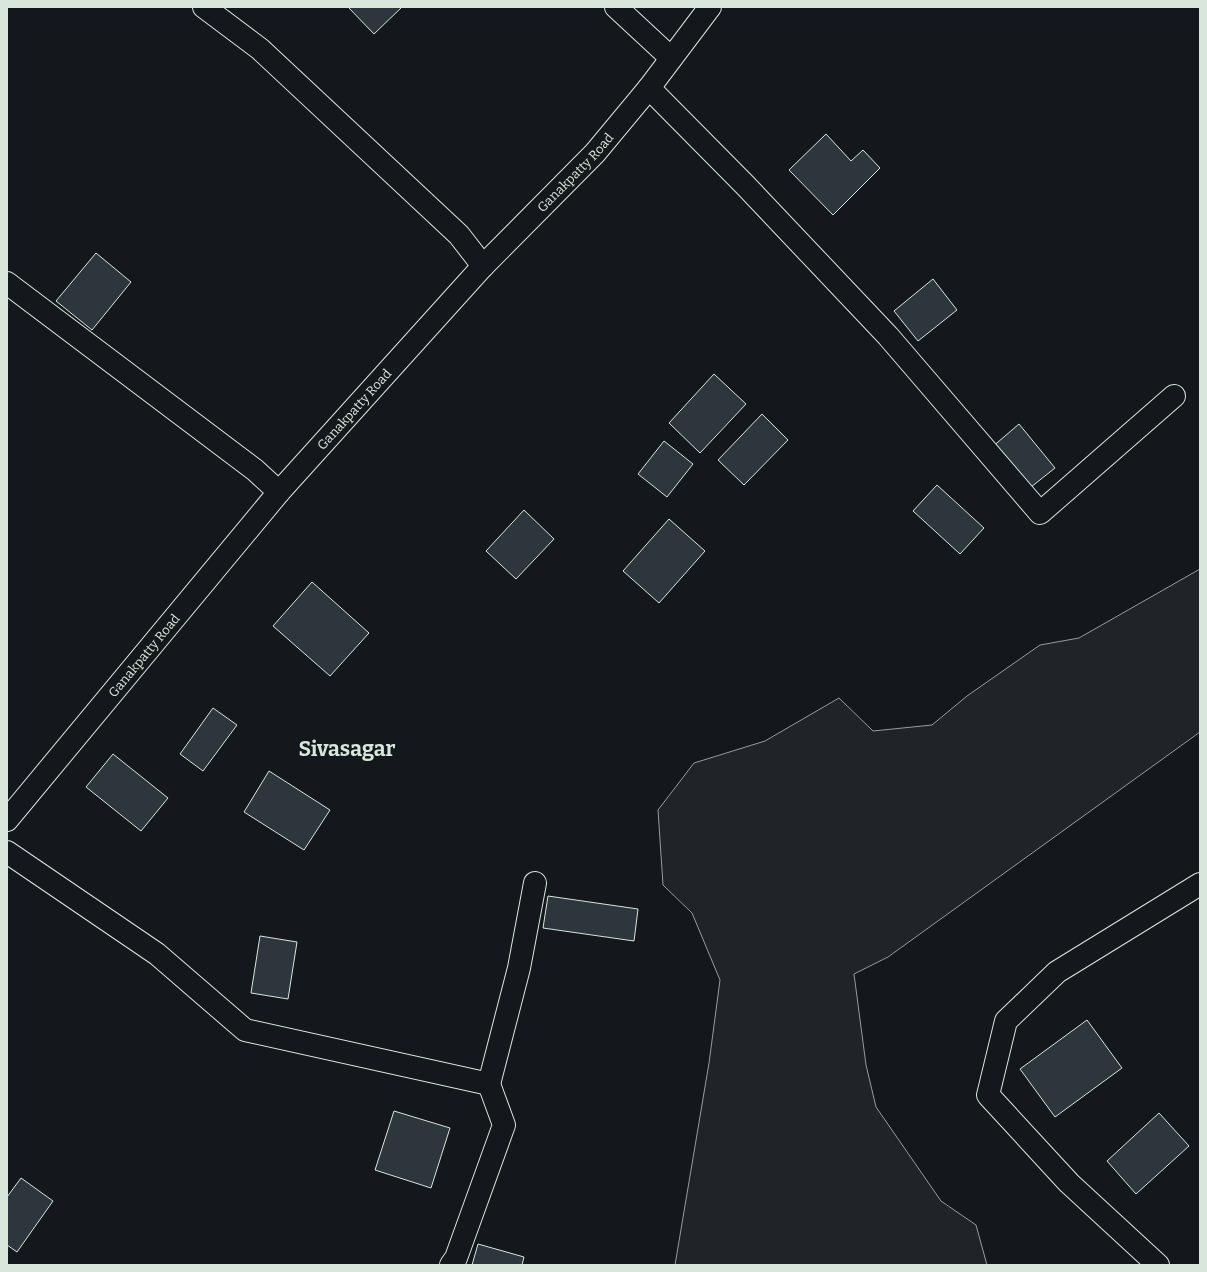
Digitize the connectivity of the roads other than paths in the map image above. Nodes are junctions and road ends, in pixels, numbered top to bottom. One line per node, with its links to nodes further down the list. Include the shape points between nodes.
1 (204, 7): 6 (street, via 260,49 459,235)
2 (616, 7): 4 (street)
3 (710, 7): 4 (street, Ganakpatty Road)
4 (671, 58): 5 (street, Ganakpatty Road)
5 (649, 88): 6 (street, Ganakpatty Road, via 594,153); 8 (street, via 888,336 1040,513)
6 (484, 266): 9 (street, Ganakpatty Road)
7 (7, 283): 9 (street, via 255,470)
8 (1174, 396)
9 (279, 492): 10 (street, Ganakpatty Road)
10 (7, 820)
11 (7, 852): 14 (street, via 157,954 245,1030)
12 (535, 883): 14 (street, via 519,968)
13 (1200, 884): 16 (street, via 1057,972 1006,1021 988,1096 1069,1183)
14 (489, 1084): 15 (street, via 504,1125 456,1258)
15 (451, 1265)
16 (1158, 1265)

